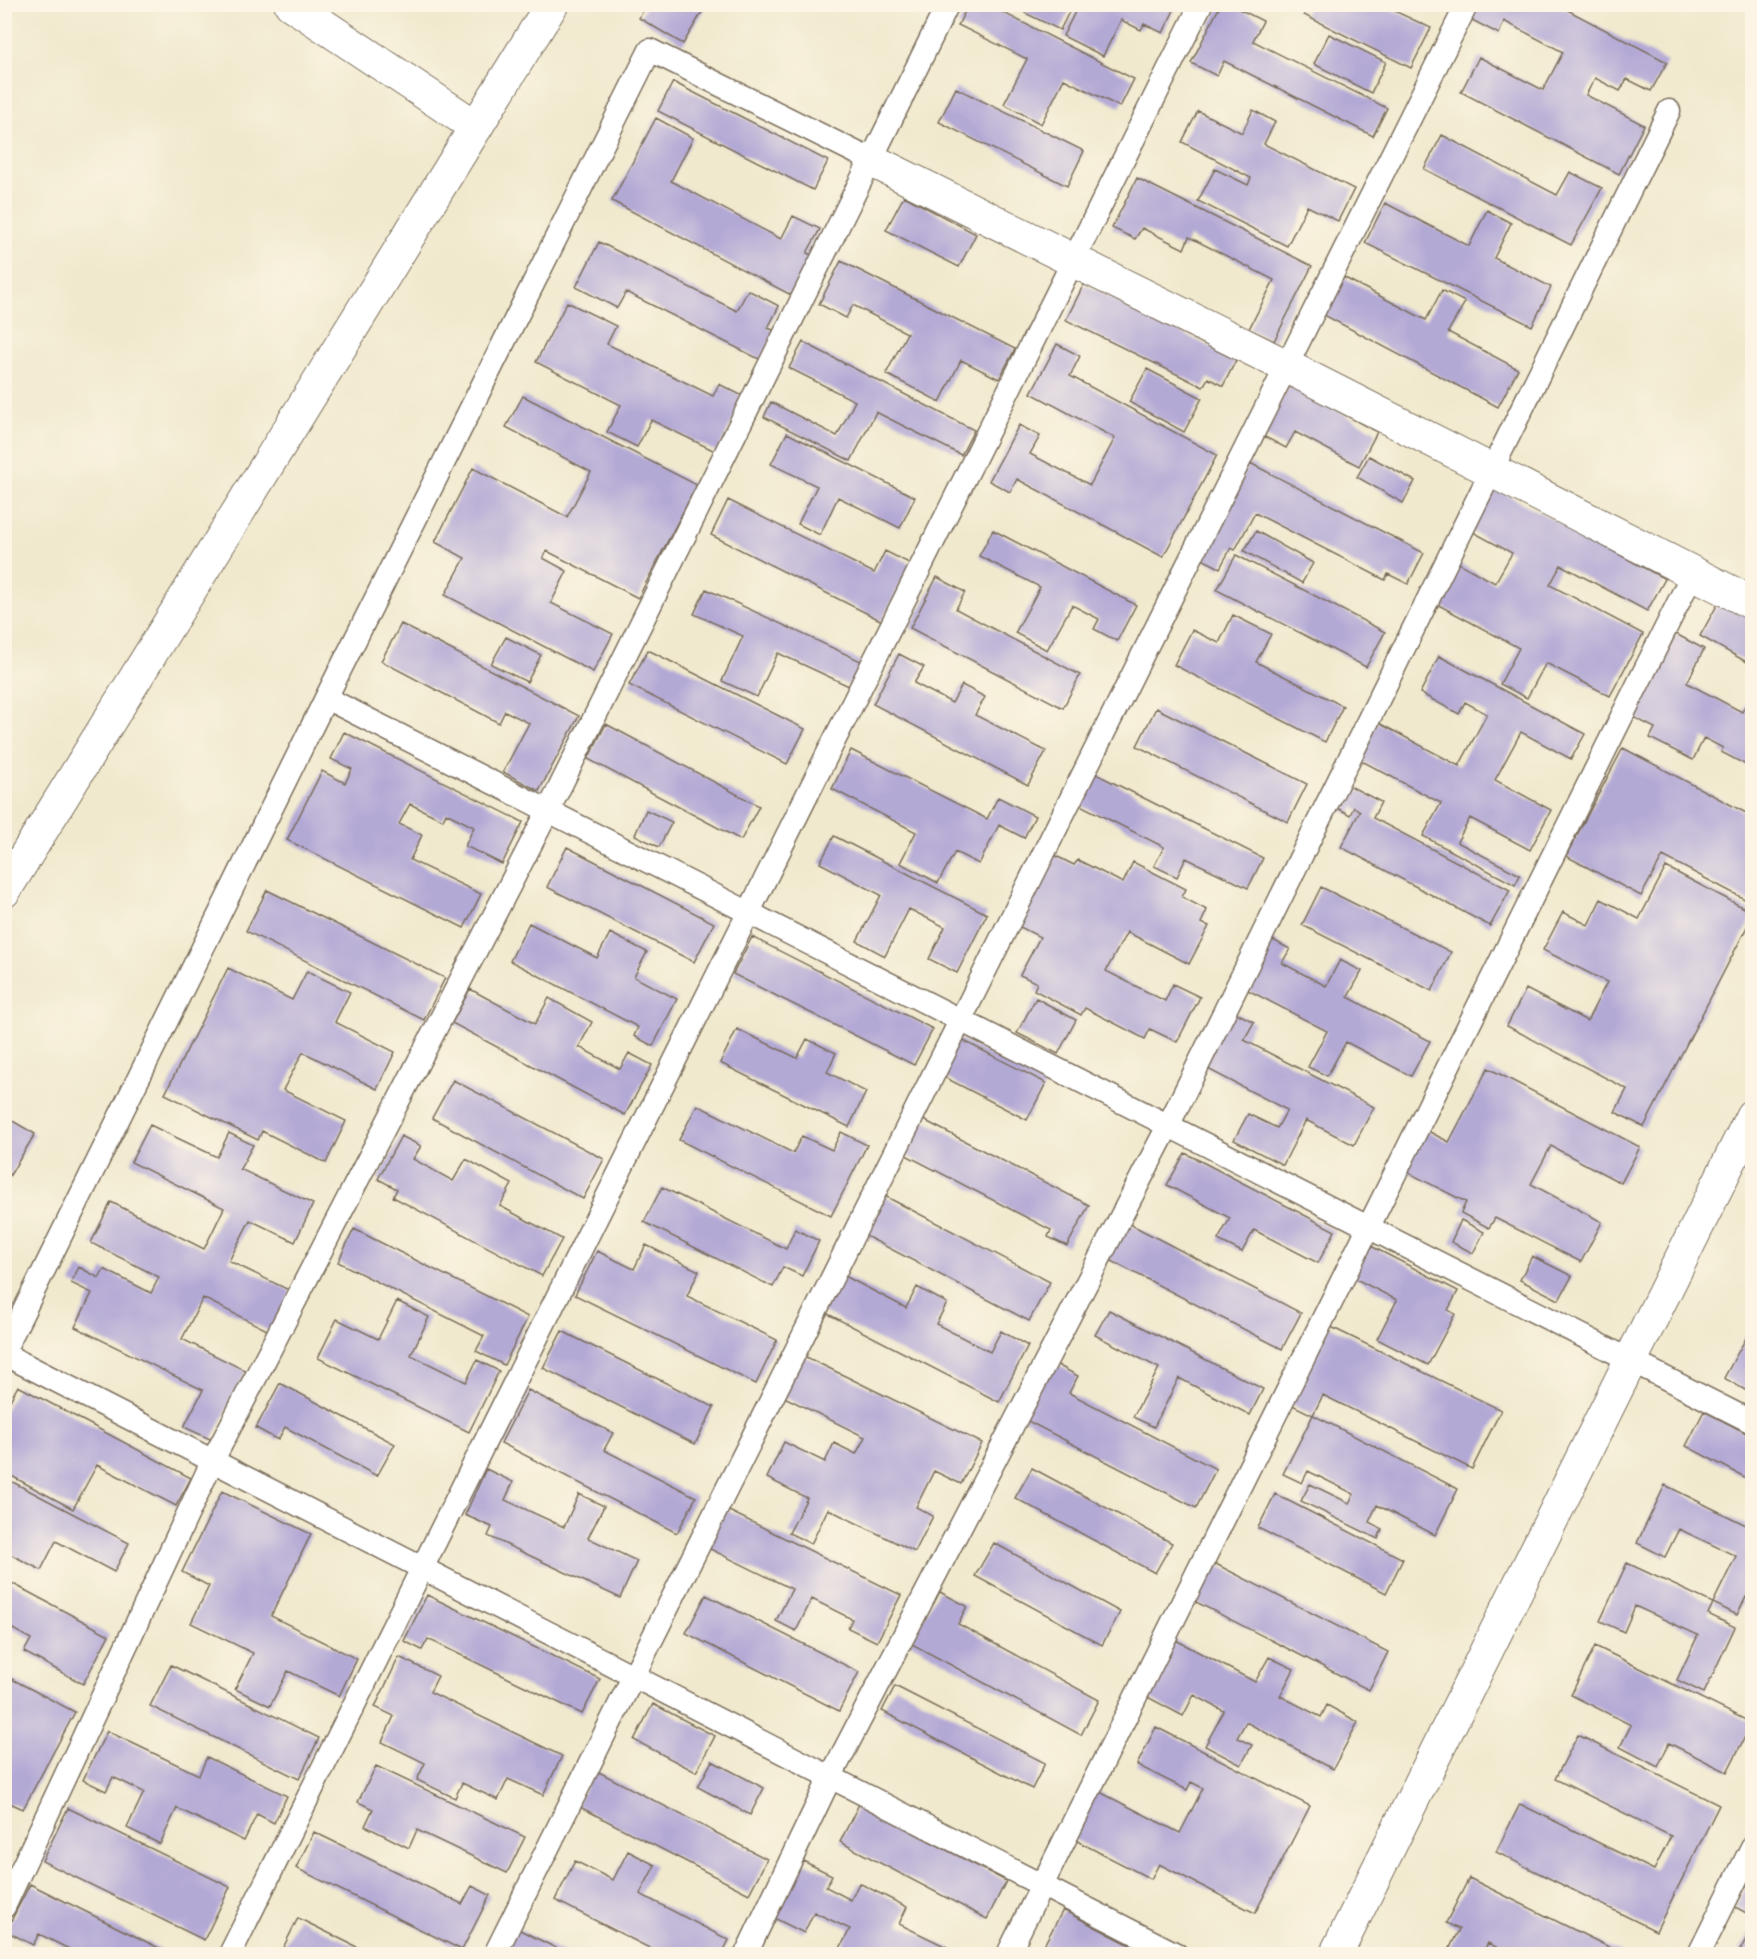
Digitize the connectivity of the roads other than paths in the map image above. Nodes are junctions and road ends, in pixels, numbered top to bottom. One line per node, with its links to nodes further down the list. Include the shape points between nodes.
1 (291, 4): 7 (street)
2 (552, 4): 7 (street)
3 (948, 4): 8 (lane)
4 (1201, 4): 9 (lane)
5 (1467, 4): 10 (lane)
6 (1669, 111): 11 (lane)
7 (476, 128): 16 (street)
8 (871, 160): 9 (street); 14 (lane, via 650,50); 15 (lane)
9 (1076, 261): 10 (street); 17 (lane)
10 (1286, 366): 11 (street); 18 (lane)
11 (1492, 470): 12 (street); 20 (lane)
12 (1693, 573): 13 (street); 21 (lane)
13 (1752, 603)
14 (326, 698): 15 (lane); 22 (lane)
15 (548, 811): 17 (lane); 25 (lane)
16 (4, 891)
17 (749, 914): 18 (lane); 26 (lane)
18 (962, 1021): 20 (lane); 27 (lane)
19 (1752, 1116): 23 (street)
20 (1168, 1126): 21 (lane); 28 (lane)
21 (1369, 1227): 23 (lane); 30 (lane)
22 (4, 1352): 25 (lane)
23 (1632, 1361): 24 (lane); 37 (street)
24 (1752, 1422)
25 (212, 1462): 26 (lane); 31 (lane)
26 (421, 1570): 27 (lane); 32 (lane)
27 (634, 1677): 28 (lane); 33 (lane)
28 (830, 1778): 30 (lane); 34 (lane)
29 (1752, 1847): 38 (lane)
30 (1042, 1886): 35 (lane); 36 (lane)
31 (4, 1907)
32 (230, 1954)
33 (495, 1954)
34 (746, 1954)
35 (1008, 1954)
36 (1176, 1954)
37 (1336, 1954)
38 (1699, 1954)

